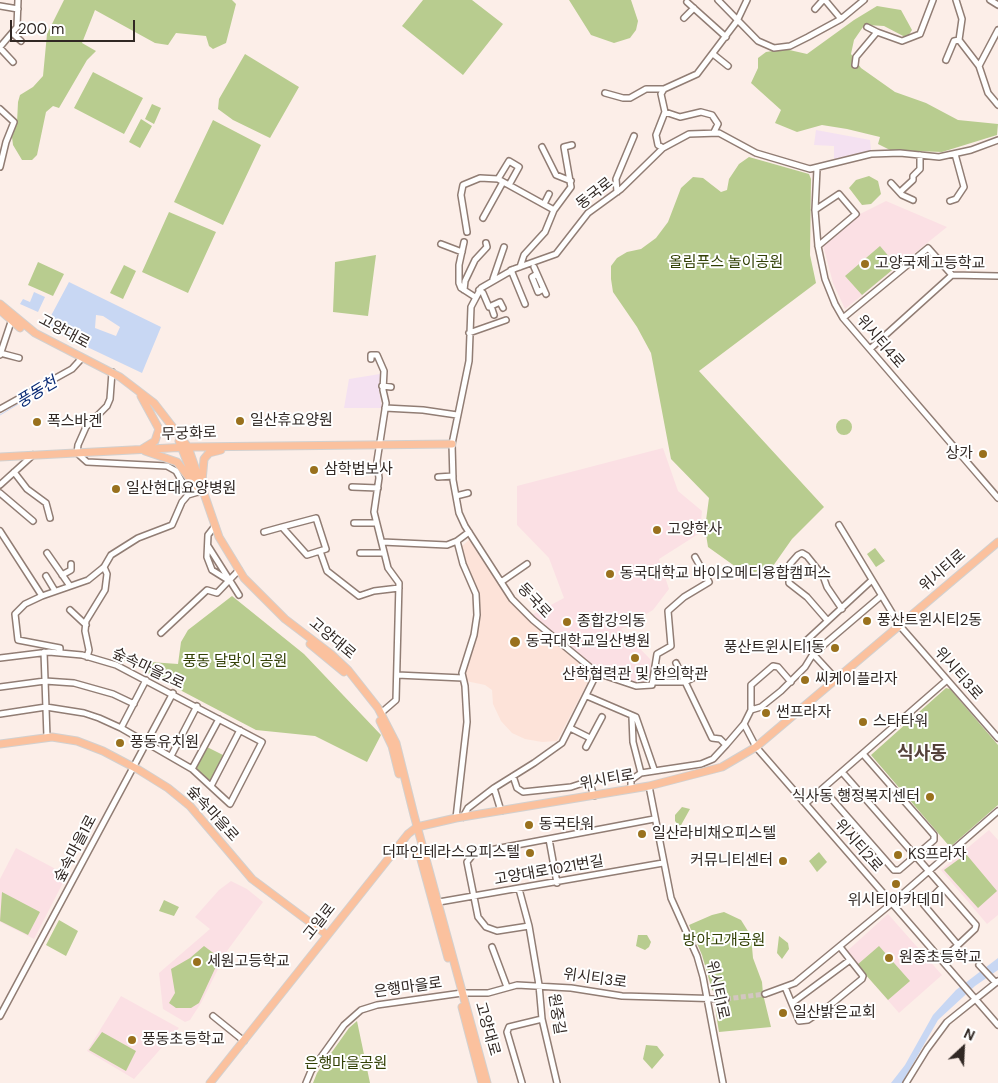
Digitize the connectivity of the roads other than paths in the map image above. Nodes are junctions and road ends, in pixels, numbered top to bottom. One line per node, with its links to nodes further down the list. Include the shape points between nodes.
1 (18, 0): 13 (street)
2 (718, 0): 17 (street)
3 (747, 0): 17 (street)
4 (824, 0): 14 (street); 16 (street)
5 (864, 0): 16 (street)
6 (933, 0): 20 (street, via 920,34 902,41)
7 (956, 0): 23 (street, via 962,20)
8 (990, 0): 10 (street)
9 (687, 2): 12 (street)
10 (998, 5)
11 (0, 6): 13 (street)
12 (694, 8): 15 (street); 22 (street)
13 (18, 9): 21 (street, via 17,24)
14 (815, 9)
15 (684, 18)
16 (841, 19): 17 (street, via 790,46 774,48 758,41)
17 (738, 21): 22 (street)
18 (867, 27): 20 (street)
19 (998, 30): 31 (street)
20 (877, 32): 29 (street, via 856,57)
21 (12, 33): 24 (street); 25 (street)
22 (726, 37): 26 (street)
23 (959, 40): 27 (street, via 954,41); 31 (street)
24 (21, 41)
25 (0, 48): 28 (street)
26 (713, 54): 30 (street); 32 (street, via 690,79)
27 (946, 60)
28 (13, 62)
29 (854, 65)
30 (728, 66)
31 (979, 66): 34 (street, via 988,93)
32 (664, 89): 33 (street, via 646,89 630,98); 36 (street, via 661,94)
33 (605, 93)
34 (998, 105)
35 (0, 108): 41 (street, via 14,122)
36 (665, 112): 37 (street, via 680,117 701,112 712,115 718,124); 44 (street, via 656,135 658,145)
37 (714, 132): 44 (street, 동국로, via 689,134); 48 (street, via 756,153)
38 (634, 136): 53 (street, via 616,179)
39 (0, 137): 41 (street)
40 (998, 140): 45 (street)
41 (6, 142): 47 (street)
42 (572, 145): 50 (street, via 564,147)
43 (542, 147): 50 (street, via 556,175)
44 (663, 148): 53 (street, 동국로)
45 (954, 154): 46 (street, via 939,157); 57 (street, via 964,187 956,199)
46 (920, 155): 48 (street, via 859,156); 54 (street, via 920,169)
47 (0, 166)
48 (817, 169): 60 (street, 위시티4로)
49 (501, 181): 52 (street); 52 (street, via 509,161 519,167); 61 (street); 62 (street, via 480,178 463,185 460,195)
50 (571, 181): 59 (street, via 568,194)
51 (891, 183): 54 (street)
52 (509, 185): 58 (street)
53 (617, 192): 69 (street, 동국로, via 582,219 556,254)
54 (900, 192): 56 (street)
55 (549, 194): 58 (street)
56 (912, 200)
57 (950, 201)
58 (544, 204): 59 (street)
59 (554, 210): 70 (street, via 545,232 524,255)
60 (815, 210): 66 (street, 위시티4로); 66 (street, via 839,194 856,214)
61 (484, 218)
62 (467, 232)
63 (464, 242): 68 (street)
64 (486, 242): 76 (street, via 487,247 475,260)
65 (441, 244): 68 (street)
66 (818, 246): 87 (street, 위시티4로, via 831,297)
67 (504, 247): 75 (street)
68 (462, 252): 76 (street, via 459,283)
69 (538, 262): 70 (street, 동국로); 71 (street)
70 (523, 266): 71 (street); 72 (street, 동국로)
71 (534, 266): 78 (street)
72 (511, 270): 75 (street, 동국로); 81 (street)
73 (952, 275): 74 (street); 87 (street, via 928,248); 90 (street)
74 (998, 276)
75 (493, 279): 77 (street, 동국로)
76 (464, 290): 79 (street)
77 (479, 290): 79 (street, 동국로); 82 (street)
78 (545, 292)
79 (475, 297): 89 (street, 동국로)
80 (0, 304): 86 (main road, 고양대로)
81 (526, 304)
82 (491, 306): 83 (street, via 500,302); 85 (street)
83 (503, 308)
84 (0, 310): 86 (main road, 고양대로)
85 (494, 315)
86 (12, 318): 91 (street); 93 (main road, 고양대로)
87 (843, 318): 90 (street, 위시티4로)
88 (506, 320): 89 (street)
89 (469, 333): 103 (street, 동국로, via 469,361)
90 (870, 349): 122 (street, 위시티4로)
91 (0, 354): 92 (street)
92 (19, 358)
93 (81, 359): 95 (main road, 고양대로); 102 (street, via 72,369)
94 (371, 359): 96 (street, via 371,355 377,355 386,373)
95 (111, 374): 98 (main road, 고양대로); 106 (main road, 고양대로, via 154,403); 109 (street, via 110,400 86,427)
96 (382, 386): 97 (street); 100 (street)
97 (391, 387)
98 (141, 396): 106 (main road, 고양대로); 108 (main road, via 159,430 155,441)
99 (391, 396): 100 (street)
100 (385, 399): 101 (street)
101 (385, 408): 103 (street); 105 (street)
102 (0, 409)
103 (458, 415): 104 (street, 동국로)
104 (452, 444): 105 (main road, 무궁화로); 113 (street, 동국로)
105 (380, 446): 107 (main road, 무궁화로); 117 (street)
106 (186, 447): 107 (main road, 무궁화로); 108 (main road, 무궁화로); 118 (main road, 고양대로)
107 (228, 447): 118 (main road, via 209,453 204,459)
108 (140, 450): 109 (main road, 무궁화로); 118 (main road, via 177,462)
109 (77, 453): 110 (main road, 무궁화로); 118 (street, via 87,462 167,466 176,471 184,485)
110 (34, 455): 111 (main road, 무궁화로); 112 (street)
111 (0, 456)
112 (14, 472): 115 (street); 123 (street, via 27,489 46,503)
113 (453, 476): 114 (street); 121 (street, 동국로)
114 (438, 477)
115 (0, 485)
116 (352, 486): 117 (street)
117 (378, 488): 126 (street)
118 (201, 492): 129 (main road, 고양대로); 144 (street, 숲속마을2로, via 188,496 182,502 172,524 138,538 111,555)
119 (0, 493): 124 (street)
120 (468, 493): 121 (street)
121 (456, 496): 132 (street, 동국로, via 459,512)
122 (998, 498)
123 (50, 518)
124 (33, 521)
125 (354, 523): 126 (street)
126 (376, 523): 134 (street)
127 (839, 525): 149 (street, 위시티3로)
128 (282, 527): 131 (street); 137 (street, via 307,555); 137 (street, via 316,518 326,549)
129 (213, 528): 136 (street); 145 (main road, 고양대로)
130 (0, 531): 155 (street)
131 (264, 532)
132 (469, 532): 133 (street); 150 (street, 동국로)
133 (457, 541): 134 (street, via 447,545); 172 (street, via 476,594 474,635)
134 (382, 542): 140 (street)
135 (998, 542): 161 (main road, 위시티로)
136 (207, 546): 148 (street); 148 (street, via 212,570)
137 (320, 551): 152 (street, via 327,570 359,596)
138 (46, 553): 146 (street)
139 (360, 553): 140 (street)
140 (384, 553): 152 (street)
141 (695, 557): 177 (street, via 709,582 668,611 671,646 657,654)
142 (71, 564): 146 (street, via 71,570)
143 (526, 564): 150 (street, 동국로)
144 (104, 567): 151 (street, 숲속마을2로, via 88,580); 160 (street, via 107,574 105,590)
145 (238, 571): 148 (street); 187 (main road, 고양대로, via 271,607 348,670); 223 (main road, 고양대로, via 254,595 346,674 368,700 392,746)
146 (62, 575): 151 (street)
147 (46, 576): 153 (street)
148 (228, 580): 154 (street); 162 (street, via 217,593 207,590)
149 (872, 580): 156 (street, 위시티3로); 157 (street)
150 (501, 582): 169 (street, 동국로, via 528,616)
151 (70, 586): 153 (street, 숲속마을2로)
152 (399, 588): 170 (street)
153 (55, 591): 155 (street, 숲속마을2로)
154 (238, 595)
155 (42, 596): 164 (street, 숲속마을2로, via 25,604 15,614 18,640 60,648)
156 (882, 596): 161 (street, 위시티3로); 165 (street)
157 (842, 608): 159 (street); 159 (street, via 807,556 798,555 790,564 789,583 807,597)
158 (70, 610): 160 (street)
159 (827, 620): 165 (street, via 807,640)
160 (86, 626): 166 (street)
161 (900, 626): 174 (main road, 위시티로); 175 (street, 위시티3로)
162 (161, 632)
163 (44, 652): 164 (street, 숲속마을2로); 167 (street, 숲속마을2로); 176 (street)
164 (60, 653): 166 (street, 숲속마을2로)
165 (814, 654): 174 (street); 179 (street)
166 (87, 657): 173 (street, 숲속마을2로, via 116,665)
167 (0, 658)
168 (676, 663): 178 (street)
169 (597, 673): 177 (street, 동국로, via 636,686 648,687); 182 (street)
170 (397, 675): 172 (street); 187 (street, via 396,700)
171 (697, 676): 178 (street)
172 (463, 678): 221 (street, via 467,722)
173 (146, 680): 181 (street, 숲속마을2로); 183 (street)
174 (837, 680): 202 (main road, 위시티로)
175 (948, 680): 198 (street, 위시티3로); 204 (street)
176 (45, 681): 180 (street); 183 (street, via 91,686); 185 (street)
177 (655, 682): 178 (street, 동국로)
178 (686, 682): 201 (street, via 712,738 720,739)
179 (791, 682): 186 (street, via 761,707); 186 (street, via 778,667 773,666 751,685)
180 (0, 687)
181 (172, 693): 184 (street, 숲속마을2로); 199 (street, 숲속마을1로)
182 (587, 696): 190 (street); 194 (street)
183 (134, 704): 193 (street)
184 (197, 706): 191 (street, 숲속마을2로); 205 (street, 숲속마을2로)
185 (46, 707): 188 (street, 숲속마을2로); 193 (street, 숲속마을2로, via 84,713); 196 (street)
186 (751, 710): 192 (street)
187 (381, 713): 223 (main road, 고양대로, via 396,743)
188 (0, 714)
189 (602, 717): 197 (street)
190 (632, 717): 208 (street, via 636,718); 210 (street, via 633,742)
191 (219, 719): 195 (street, 숲속마을2로); 207 (street)
192 (744, 724): 201 (street); 202 (street)
193 (121, 728): 199 (street, 숲속마을2로)
194 (570, 728): 197 (street); 211 (street, via 558,747)
195 (240, 730): 212 (street); 212 (street, 숲속마을2로, via 262,742 230,804)
196 (47, 737): 200 (main road, 숲속마을로); 206 (main road, 숲속마을로, via 77,741)
197 (590, 738): 203 (street)
198 (998, 738)
199 (147, 742): 205 (street, 숲속마을2로); 206 (street, 숲속마을1로)
200 (0, 744)
201 (726, 745): 208 (street, via 713,759 701,764)
202 (756, 747): 213 (main road, 위시티로, via 711,772); 218 (street, 위시티2로)
203 (586, 748)
204 (863, 754): 209 (street); 225 (street, via 934,835 934,840)
205 (170, 756): 207 (street, 숲속마을2로)
206 (134, 767): 235 (main road, 숲속마을로, via 190,806 252,880); 252 (street, 숲속마을1로)
207 (192, 769): 212 (street, 숲속마을2로)
208 (654, 769): 210 (street)
209 (842, 772): 216 (street); 225 (street)
210 (641, 773): 215 (street, via 631,780)
211 (513, 776): 214 (street); 217 (street, via 517,788 523,792 571,787 589,781)
212 (211, 786)
213 (649, 786): 215 (main road, 위시티로); 222 (street, 위시티1로)
214 (494, 788): 219 (street); 221 (street)
215 (631, 789): 217 (main road, 위시티로)
216 (823, 789): 218 (street); 225 (street, via 894,870 899,870)
217 (594, 796): 219 (main road, 위시티로)
218 (806, 803): 233 (street, 위시티2로)
219 (501, 811): 221 (main road, 위시티로)
220 (998, 811): 227 (street)
221 (459, 817): 223 (main road, 위시티로)
222 (654, 819): 224 (street); 226 (street, 위시티1로)
223 (415, 828): 232 (main road, 고양대로); 235 (main road, 고일로); 246 (main road, 고양대로)
224 (549, 839): 228 (street); 231 (street, via 474,853 467,862)
225 (915, 856): 227 (street)
226 (663, 863): 228 (street, 고양대로1021번길); 248 (street, 위시티1로, via 671,898 698,956)
227 (929, 871): 229 (street); 233 (street)
228 (557, 883): 230 (street, 고양대로1021번길)
229 (942, 886): 236 (street, via 924,905); 236 (street, via 976,925)
230 (519, 889): 231 (street, 고양대로1021번길); 234 (street, 원중길)
231 (473, 897): 232 (street, 고양대로1021번길); 234 (street, via 478,917 486,927 497,931)
232 (439, 902): 246 (main road, 고양대로)
233 (892, 904): 238 (street); 240 (street, 위시티2로)
234 (529, 926): 243 (street, 원중길)
235 (327, 935): 256 (main road, 고일로)
236 (958, 945): 240 (street)
237 (492, 947): 245 (street)
238 (840, 947): 239 (street); 244 (street, via 795,983)
239 (850, 960): 251 (street); 251 (street, via 862,979 829,1006 808,1020 799,1021)
240 (942, 960): 250 (street, 위시티2로)
241 (980, 966): 242 (street)
242 (995, 981): 250 (street)
243 (539, 984): 245 (street, 위시티3로); 248 (street, 위시티3로, via 622,996); 254 (street, 원중길)
244 (785, 987): 247 (street); 251 (street)
245 (507, 988): 246 (street, 위시티3로, via 488,993)
246 (460, 994): 258 (street, 은행마을로, via 361,1010 344,1025 311,1070); 259 (main road, 고양대로); 260 (main road, 고양대로)
247 (765, 994)
248 (707, 997): 249 (street, 위시티3로); 263 (street, 위시티1로)
249 (726, 998)
250 (976, 998): 255 (street); 264 (street, via 947,1022)
251 (792, 1003)
252 (0, 1016)
253 (212, 1016): 256 (street)
254 (542, 1019): 261 (street, via 509,1027 507,1032); 262 (street, 원중길)
255 (998, 1025)
256 (244, 1041): 257 (main road, 고일로)
257 (210, 1083)
258 (306, 1083)
259 (482, 1083)
260 (487, 1083)
261 (522, 1083)
262 (557, 1083)
263 (723, 1083)
264 (906, 1083)

